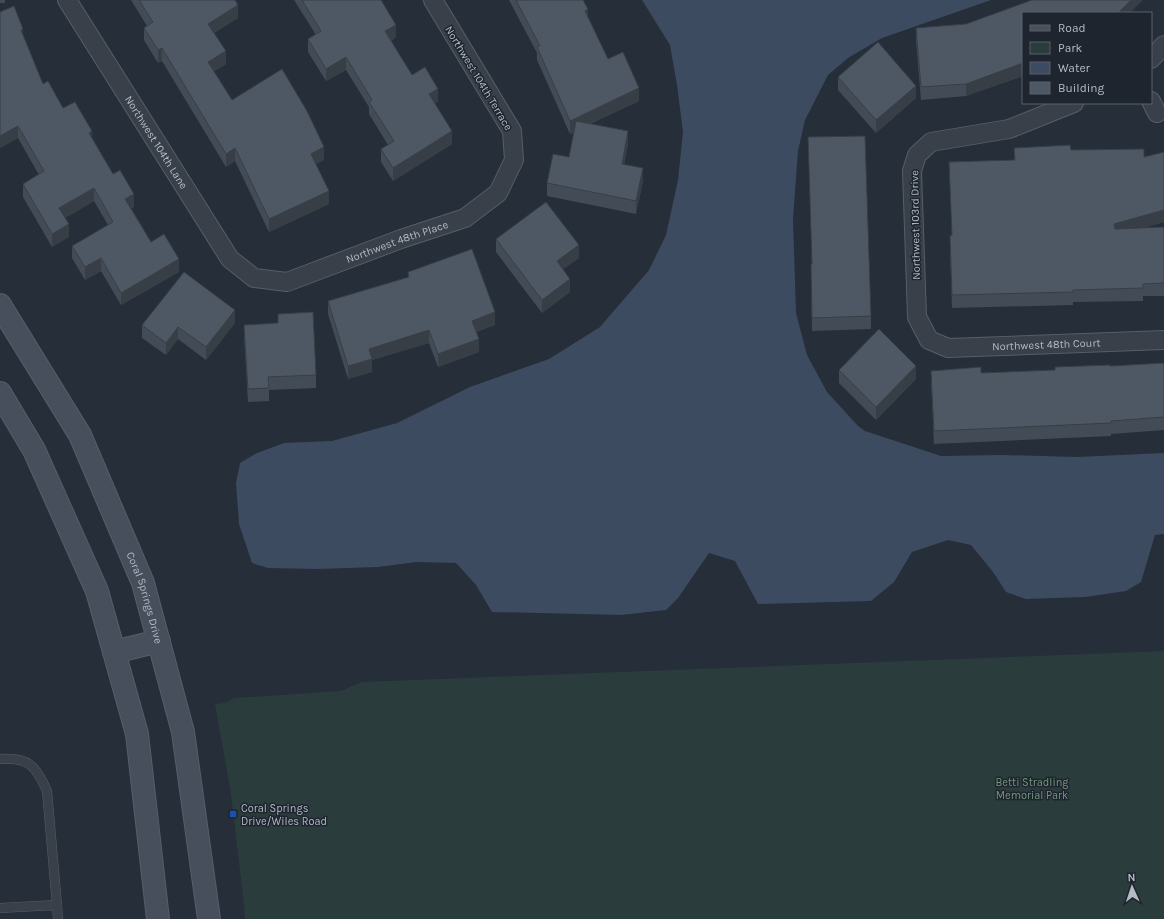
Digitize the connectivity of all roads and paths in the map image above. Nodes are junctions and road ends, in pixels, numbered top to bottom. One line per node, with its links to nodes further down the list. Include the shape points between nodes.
1 (67, 0): 7 (street, Northwest 104th Lane, via 230,259)
2 (433, 0): 6 (street, Northwest 104th Terrace, via 512,131)
3 (1164, 45): 4 (street)
4 (1152, 58)
5 (1072, 104): 9 (street, Northwest 103rd Drive, via 1009,129 931,142 917,155 912,172 917,317)
6 (514, 160): 7 (street, Northwest 48th Place, via 498,193 465,218 287,282)
7 (254, 278)
8 (0, 305): 12 (main road, Coral Springs Drive, via 80,435 143,583)
9 (930, 340): 10 (street, Northwest 48th Court, via 948,348)
10 (1164, 340)
11 (0, 393): 13 (main road, via 34,450 97,591)
12 (159, 641): 13 (main road); 19 (main road, Coral Springs Drive, via 183,732)
13 (114, 652): 18 (main road, via 136,734)
14 (0, 759): 15 (lane, via 12,758 28,762 40,774 47,791)
15 (57, 905): 16 (lane); 17 (lane)
16 (0, 908)
17 (58, 919)
18 (158, 919)
19 (209, 919)

